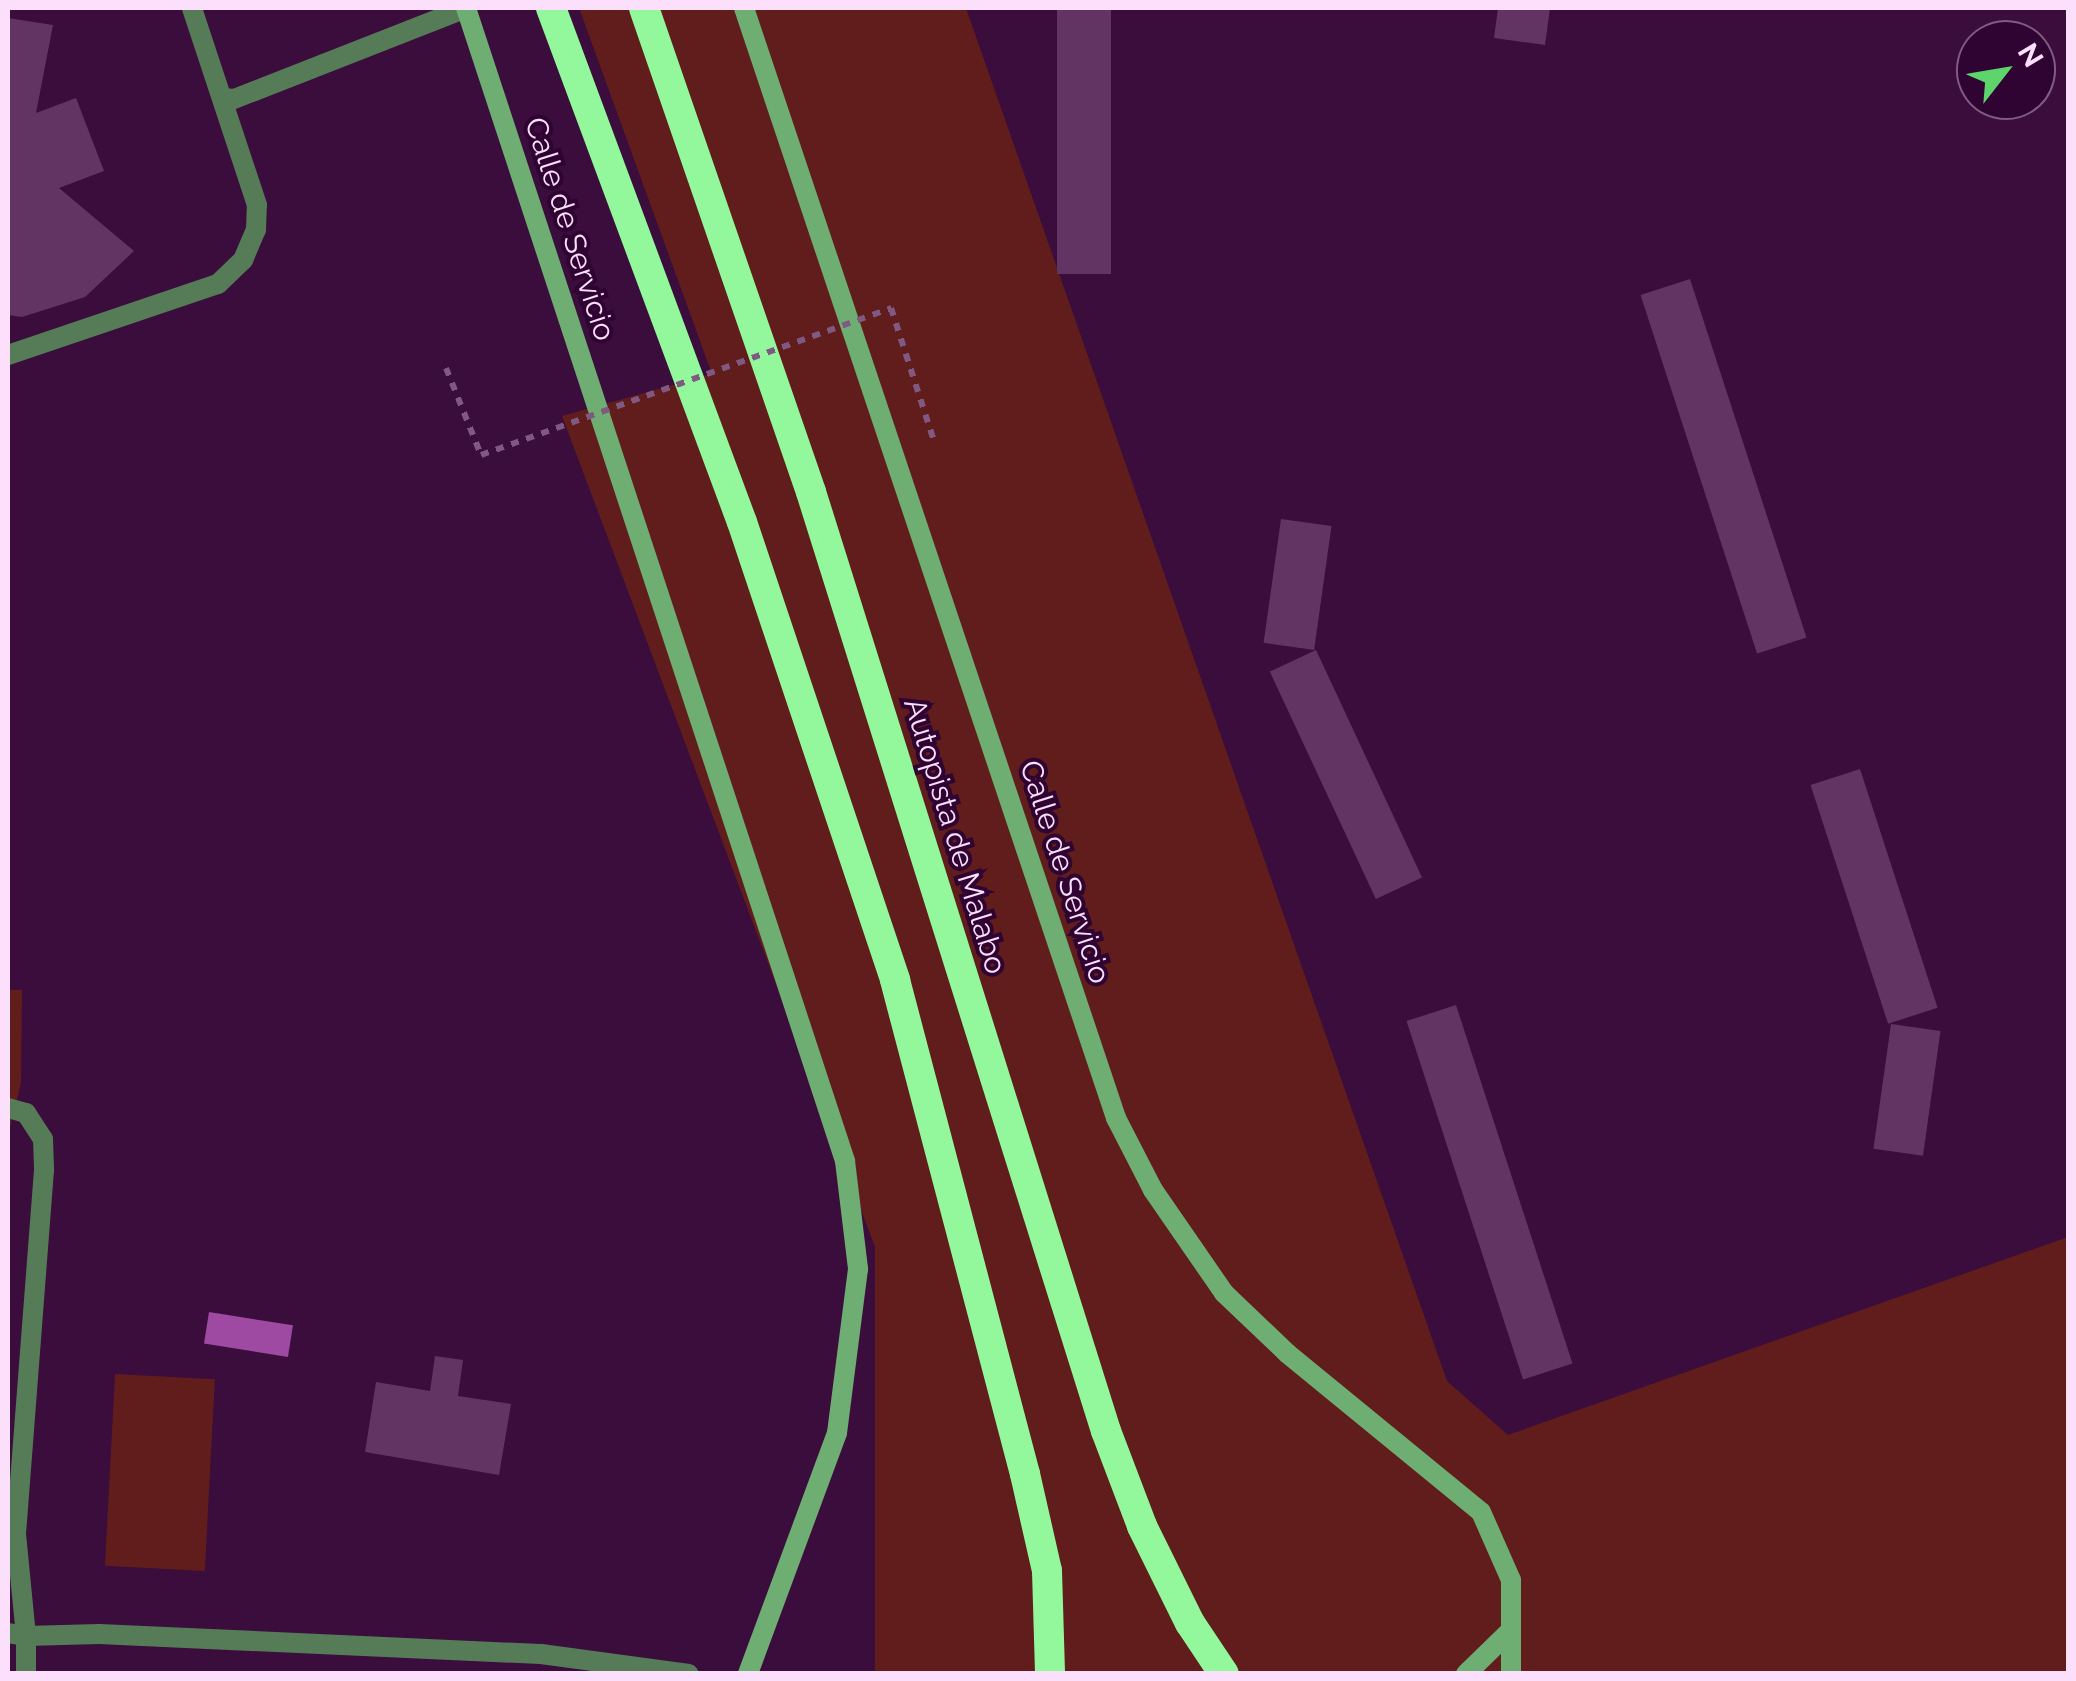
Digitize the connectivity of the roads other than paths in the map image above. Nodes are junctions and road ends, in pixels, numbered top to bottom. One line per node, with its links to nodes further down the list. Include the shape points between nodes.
1 (192, 8): 6 (street)
2 (466, 8): 6 (street, via 234,100); 13 (street, Calle de Servicio, via 845,1161 858,1270 837,1432 806,1533)
3 (551, 8): 14 (highway, via 742,522 895,980 1026,1474 1047,1571)
4 (644, 8): 15 (highway, Autopista de Malabo, via 811,492 1106,1432 1150,1542)
5 (744, 8): 9 (street, Calle de Servicio, via 1116,1118 1153,1190 1224,1292 1288,1354 1481,1512 1506,1558)
6 (223, 98): 7 (street, via 257,205 256,230 243,260 218,284)
7 (8, 355)
8 (8, 1108): 10 (street, via 26,1113 43,1139 44,1170 16,1534)
9 (1509, 1632): 16 (street); 17 (street, Calle de Servicio)
10 (17, 1634): 11 (street); 12 (street, via 541,1654)
11 (26, 1674)
12 (689, 1674)
13 (748, 1674)
14 (1050, 1674)
15 (1224, 1674)
16 (1466, 1674)
17 (1511, 1674)

